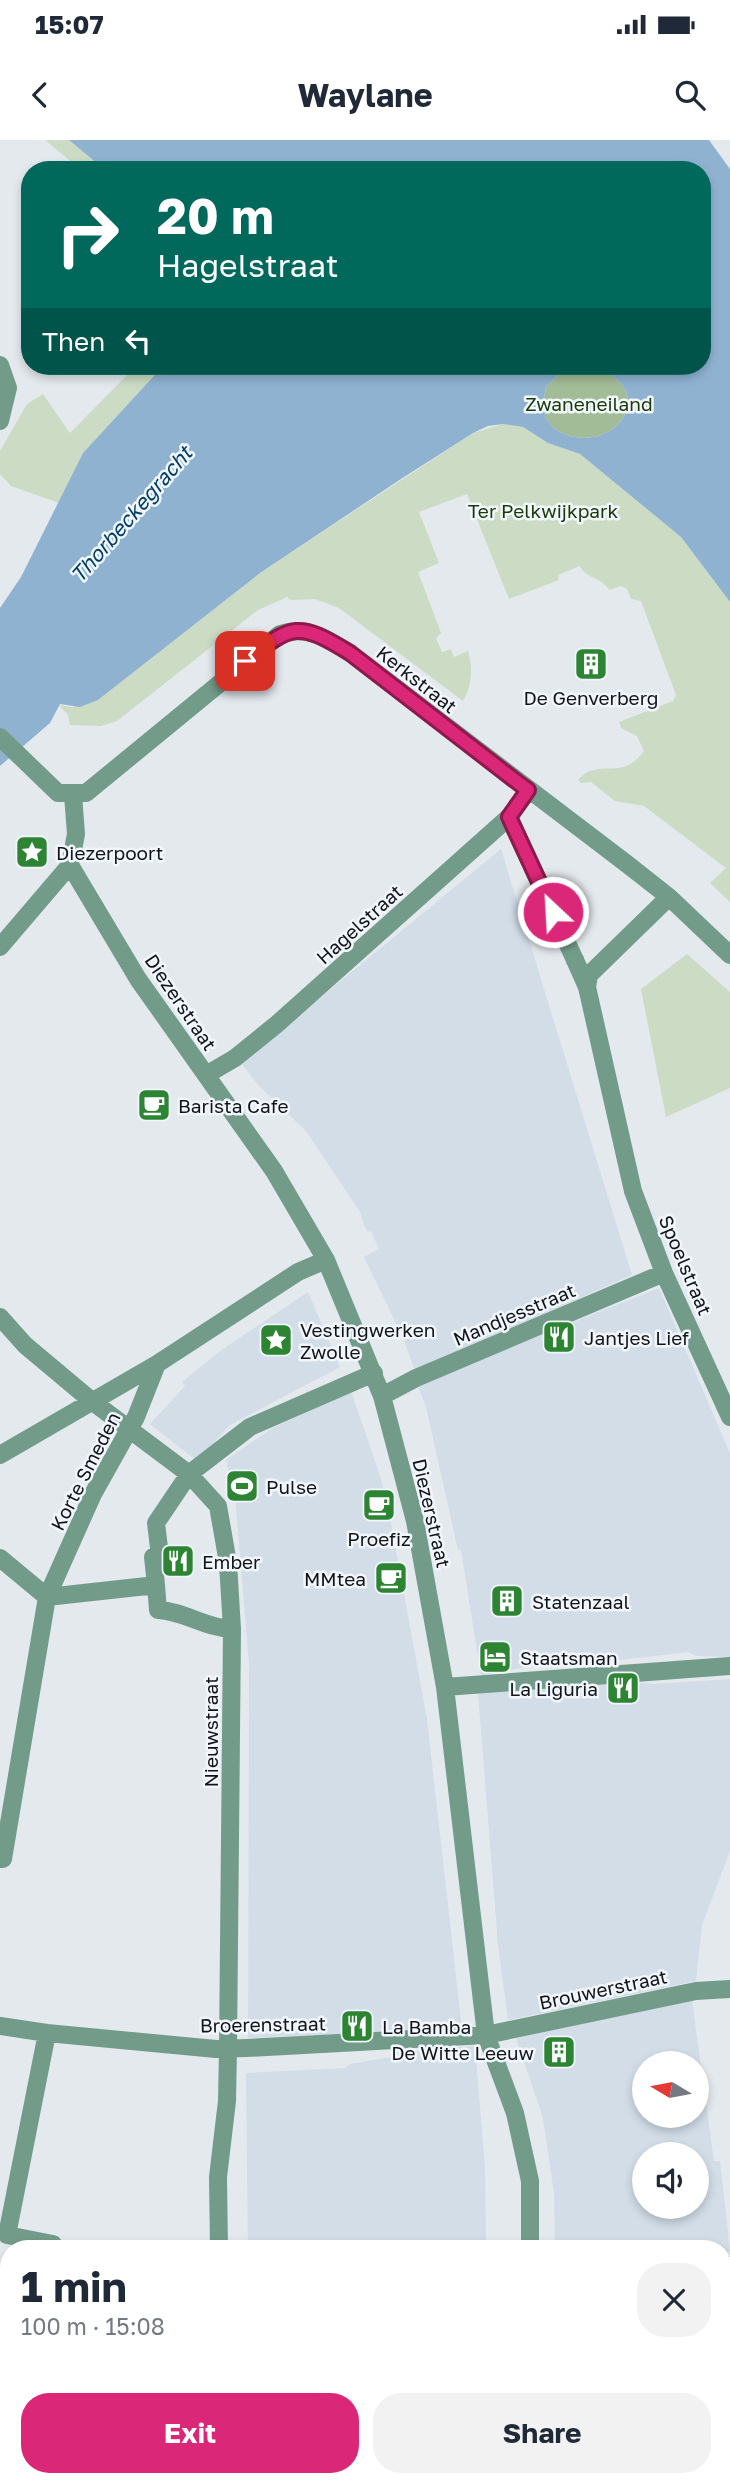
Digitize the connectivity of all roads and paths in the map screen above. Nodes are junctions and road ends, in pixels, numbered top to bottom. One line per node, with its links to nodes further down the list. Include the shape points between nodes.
1 (0, 365): 2 (street, via 9,388)
2 (0, 421)
3 (0, 737): 5 (street, via 49,788)
4 (528, 790): 5 (street, Kerkstraat, via 350,653 323,636 301,630 280,634 93,788); 6 (street, Hagelstraat); 8 (street)
5 (74, 795): 7 (street, via 76,834)
6 (509, 817): 11 (street); 12 (street, Hagelstraat, via 277,1024 235,1058)
7 (70, 865): 9 (street); 12 (street, Diezerstraat, via 138,979)
8 (669, 897): 10 (street); 11 (street, via 589,975)
9 (0, 947)
10 (730, 955)
11 (587, 987): 14 (street, Spoelstraat, via 633,1191)
12 (206, 1074): 13 (street, Diezerstraat, via 274,1171)
13 (326, 1261): 16 (street, Korte Smeden, via 298,1272); 17 (street, Diezerstraat)
14 (664, 1273): 18 (street, Mandjesstraat); 20 (street, Spoelstraat)
15 (0, 1317): 19 (street, Nieuwstraat, via 25,1345)
16 (157, 1364): 19 (street, Korte Smeden); 21 (street, Korte Smeden)
17 (374, 1373): 18 (street, Diezerstraat); 23 (street, via 250,1427)
18 (382, 1396): 29 (street, Diezerstraat, via 415,1521)
19 (93, 1402): 21 (street, Nieuwstraat); 22 (street, Korte Smeden)
20 (730, 1417)
21 (129, 1429): 23 (street, Nieuwstraat); 26 (street, Korte Smeden, via 93,1494)
22 (0, 1455)
23 (189, 1474): 25 (street, via 156,1524 160,1556 153,1557); 27 (street, Nieuwstraat, via 218,1506)
24 (0, 1558): 26 (street)
25 (156, 1586): 26 (street); 27 (street, via 158,1609 214,1628)
26 (47, 1597): 30 (street, Korte Smeden)
27 (232, 1629): 35 (street, Nieuwstraat)
28 (730, 1666): 29 (street)
29 (446, 1686): 34 (street, Diezerstraat)
30 (0, 1859)
31 (730, 1990): 34 (street, Brouwerstraat, via 696,1991)
32 (0, 2026): 33 (street, Broerenstraat)
33 (47, 2033): 35 (street, Broerenstraat); 36 (street)
34 (486, 2035): 35 (street, Broerenstraat); 39 (street, Diezerstraat, via 514,2113 530,2181)
35 (228, 2049): 38 (street, Nieuwstraat, via 218,2177)
36 (4, 2234): 37 (street)
37 (33, 2240)
38 (219, 2240)
39 (530, 2240)

